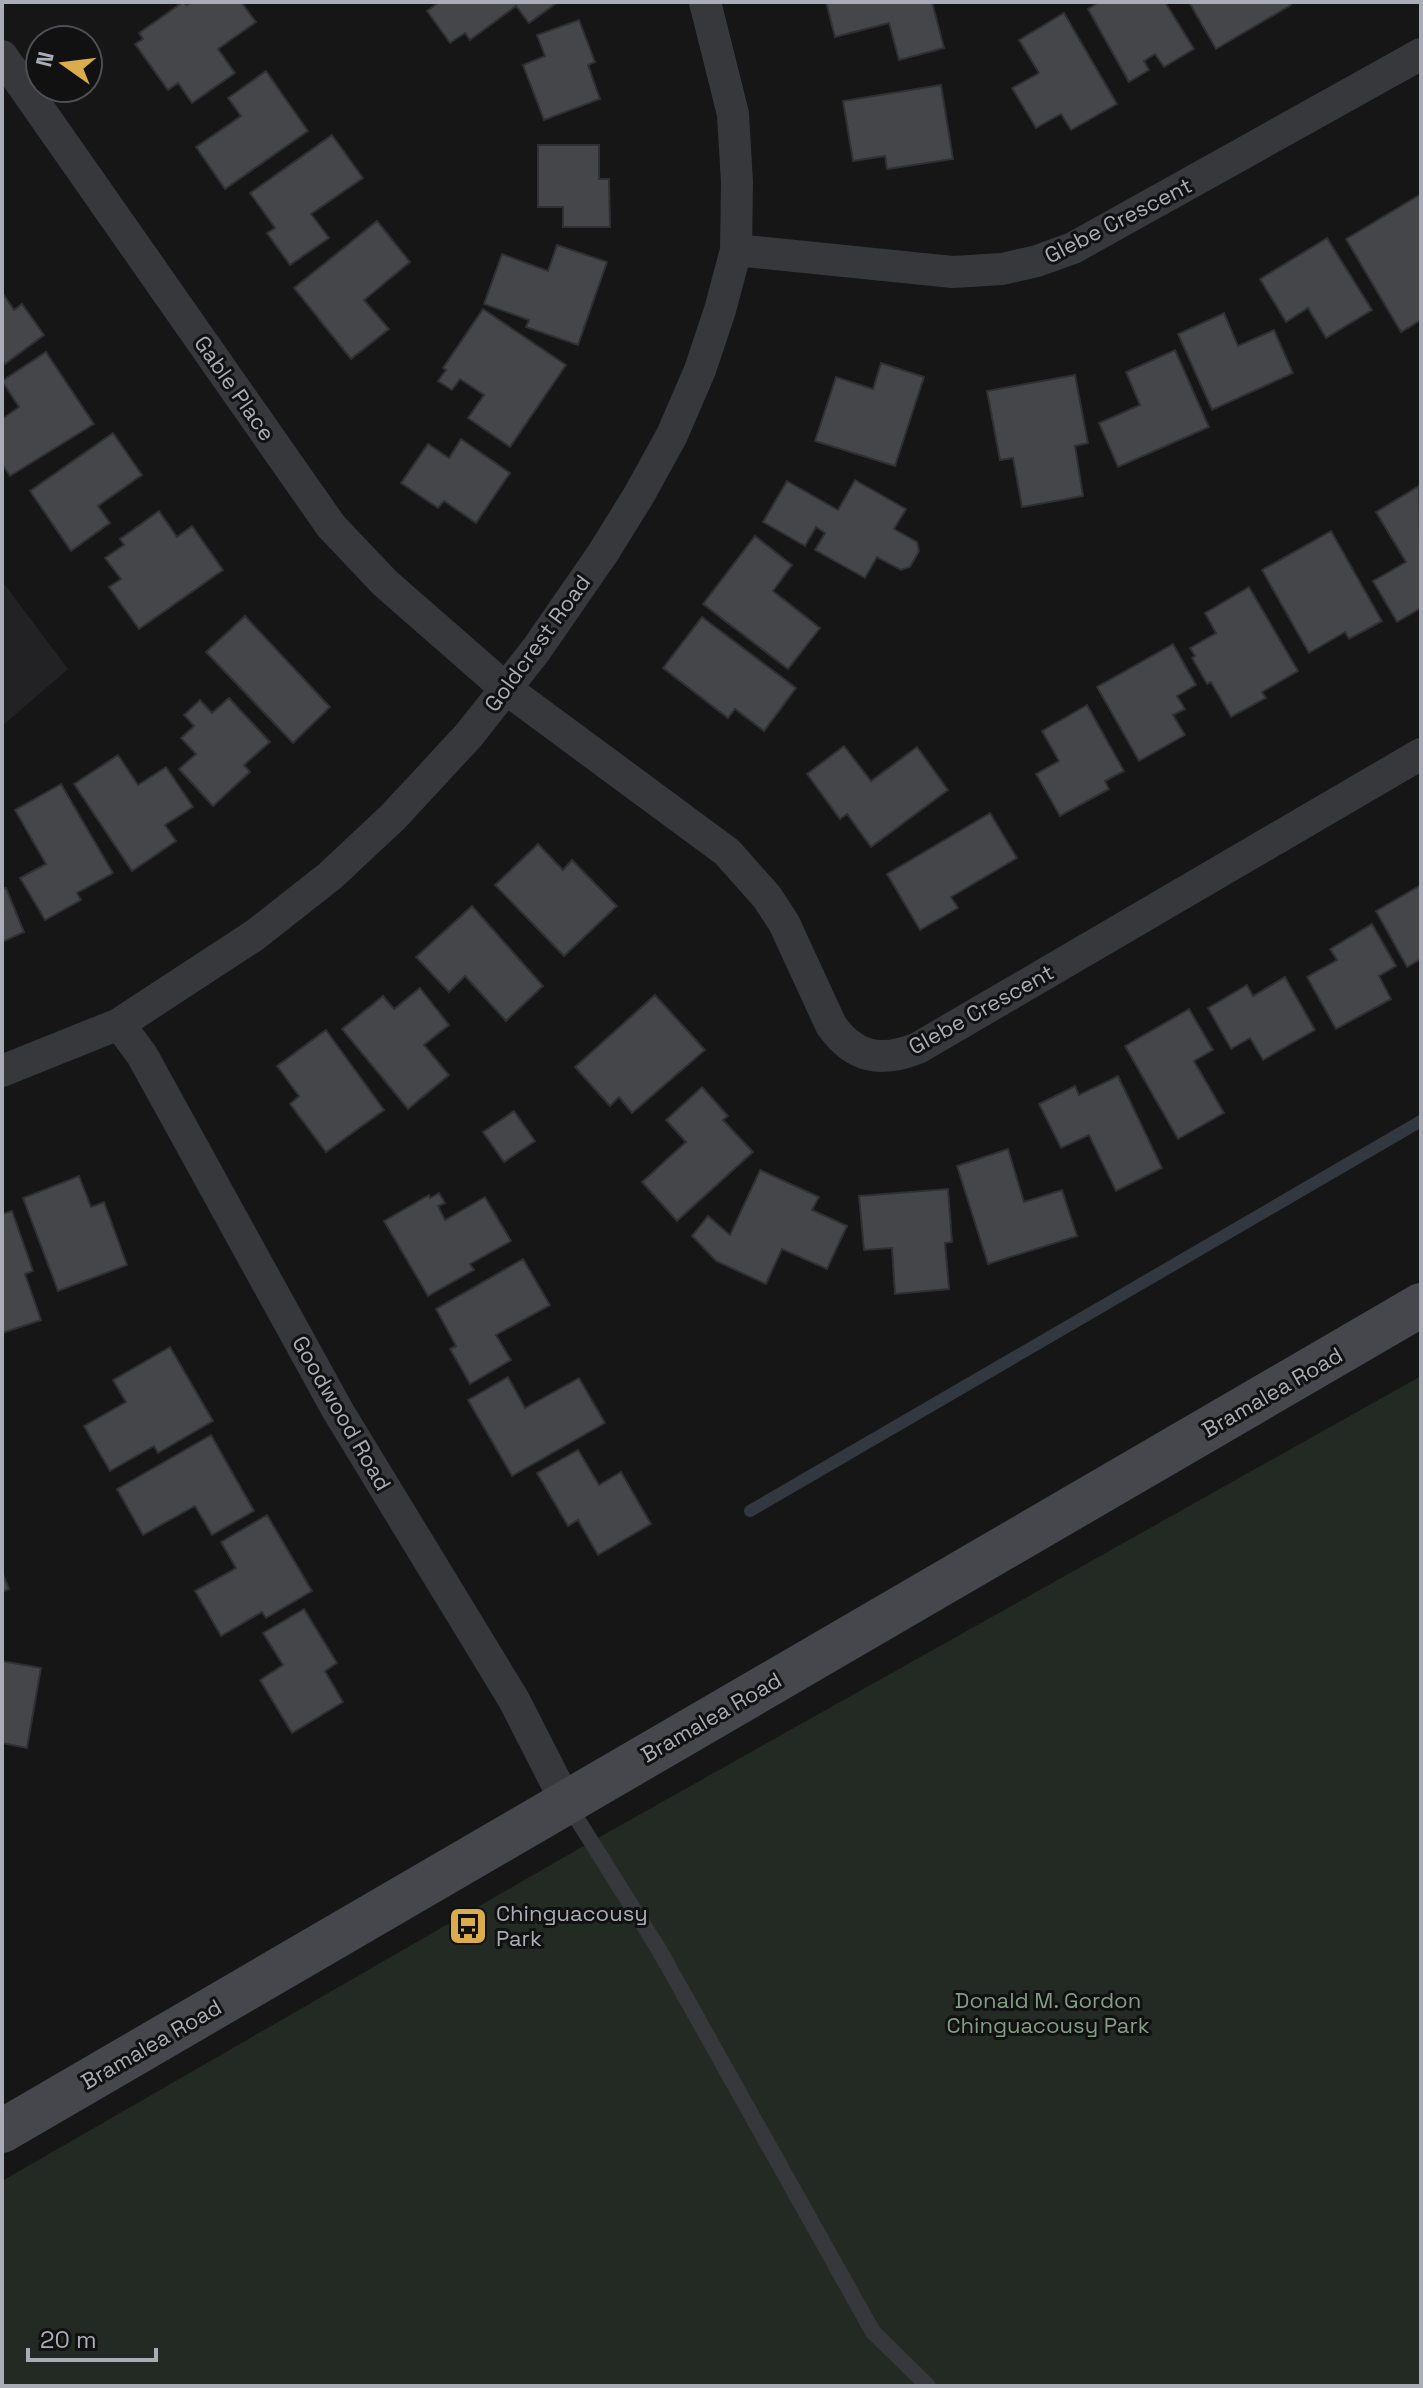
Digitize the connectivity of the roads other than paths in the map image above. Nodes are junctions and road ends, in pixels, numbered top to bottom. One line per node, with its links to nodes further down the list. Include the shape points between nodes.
1 (705, 2): 4 (street, Goldcrest Road, via 733,114)
2 (1421, 54): 4 (street, Glebe Crescent, via 1073,248 1037,261 953,272)
3 (2, 56): 5 (street, Gable Place, via 331,526 385,583)
4 (736, 250): 5 (street, Goldcrest Road, via 700,370 672,435 603,553)
5 (505, 688): 6 (street, Glebe Crescent, via 727,852 784,923 839,1036 860,1052 883,1056 918,1048); 7 (street, Goldcrest Road, via 393,817 330,876 255,935)
6 (1421, 754)
7 (119, 1024): 8 (street, Goldcrest Road); 10 (street, Goodwood Road, via 142,1055 338,1411 514,1700)
8 (2, 1071)
9 (1421, 1305): 10 (main road, Bramalea Road)
10 (566, 1802): 11 (main road, Bramalea Road); 12 (lane, via 658,1948 873,2332)
11 (2, 2131)
12 (928, 2386)

